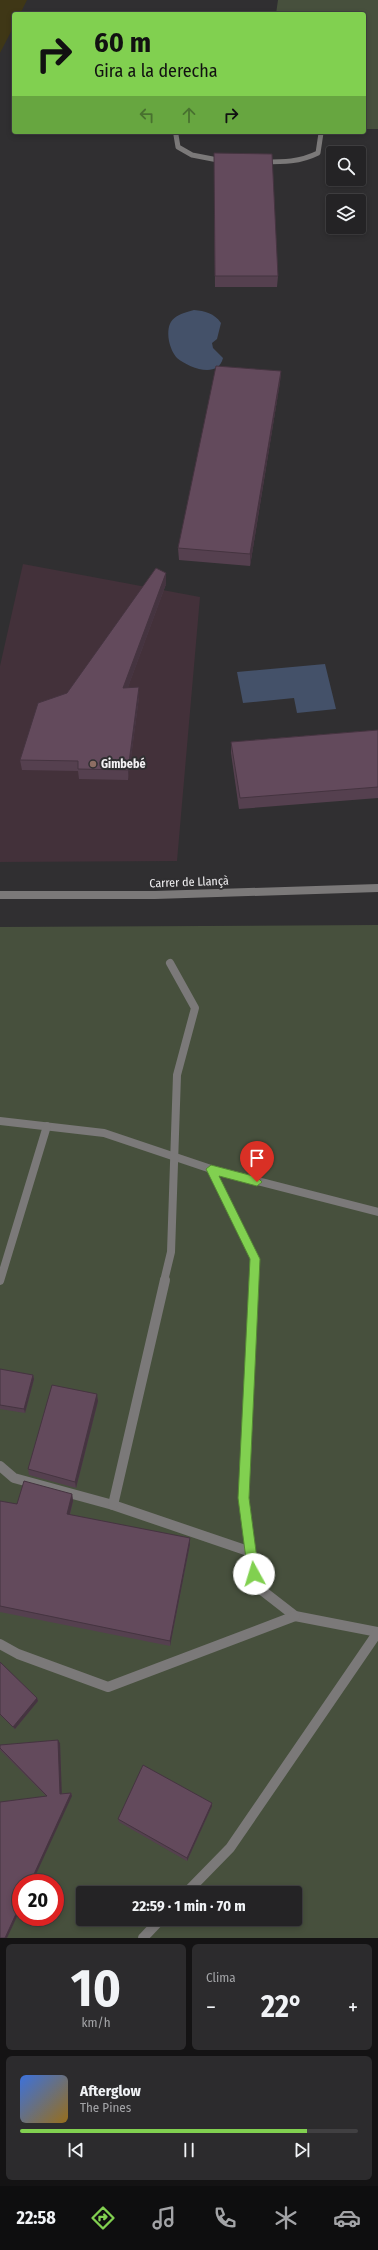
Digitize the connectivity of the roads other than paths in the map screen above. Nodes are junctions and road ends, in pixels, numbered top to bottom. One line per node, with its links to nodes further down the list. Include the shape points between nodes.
1 (176, 134): 3 (street, via 178,147 182,151 212,161)
2 (321, 134): 4 (street, via 318,153 311,157 297,162)
3 (227, 161)
4 (258, 162)
5 (378, 888): 6 (street, Carrer de Llançà, via 155,896)
6 (0, 895)
7 (170, 963): 10 (street, via 195,1008 177,1075)
8 (0, 1121): 9 (street)
9 (47, 1126): 10 (street, via 104,1133); 13 (street)
10 (173, 1156): 11 (street); 15 (street, via 171,1252)
11 (211, 1169): 12 (street); 16 (street, via 255,1259 244,1498)
12 (378, 1212)
13 (0, 1282)
14 (0, 1466): 15 (street, via 14,1478)
15 (113, 1506): 16 (street)
16 (251, 1552): 17 (street, via 255,1585)
17 (295, 1616): 18 (street); 19 (street, via 108,1687 18,1654)
18 (378, 1632): 20 (street, via 230,1848)
19 (0, 1644)
20 (193, 1886)
21 (154, 1926): 22 (street)
22 (143, 1938)

